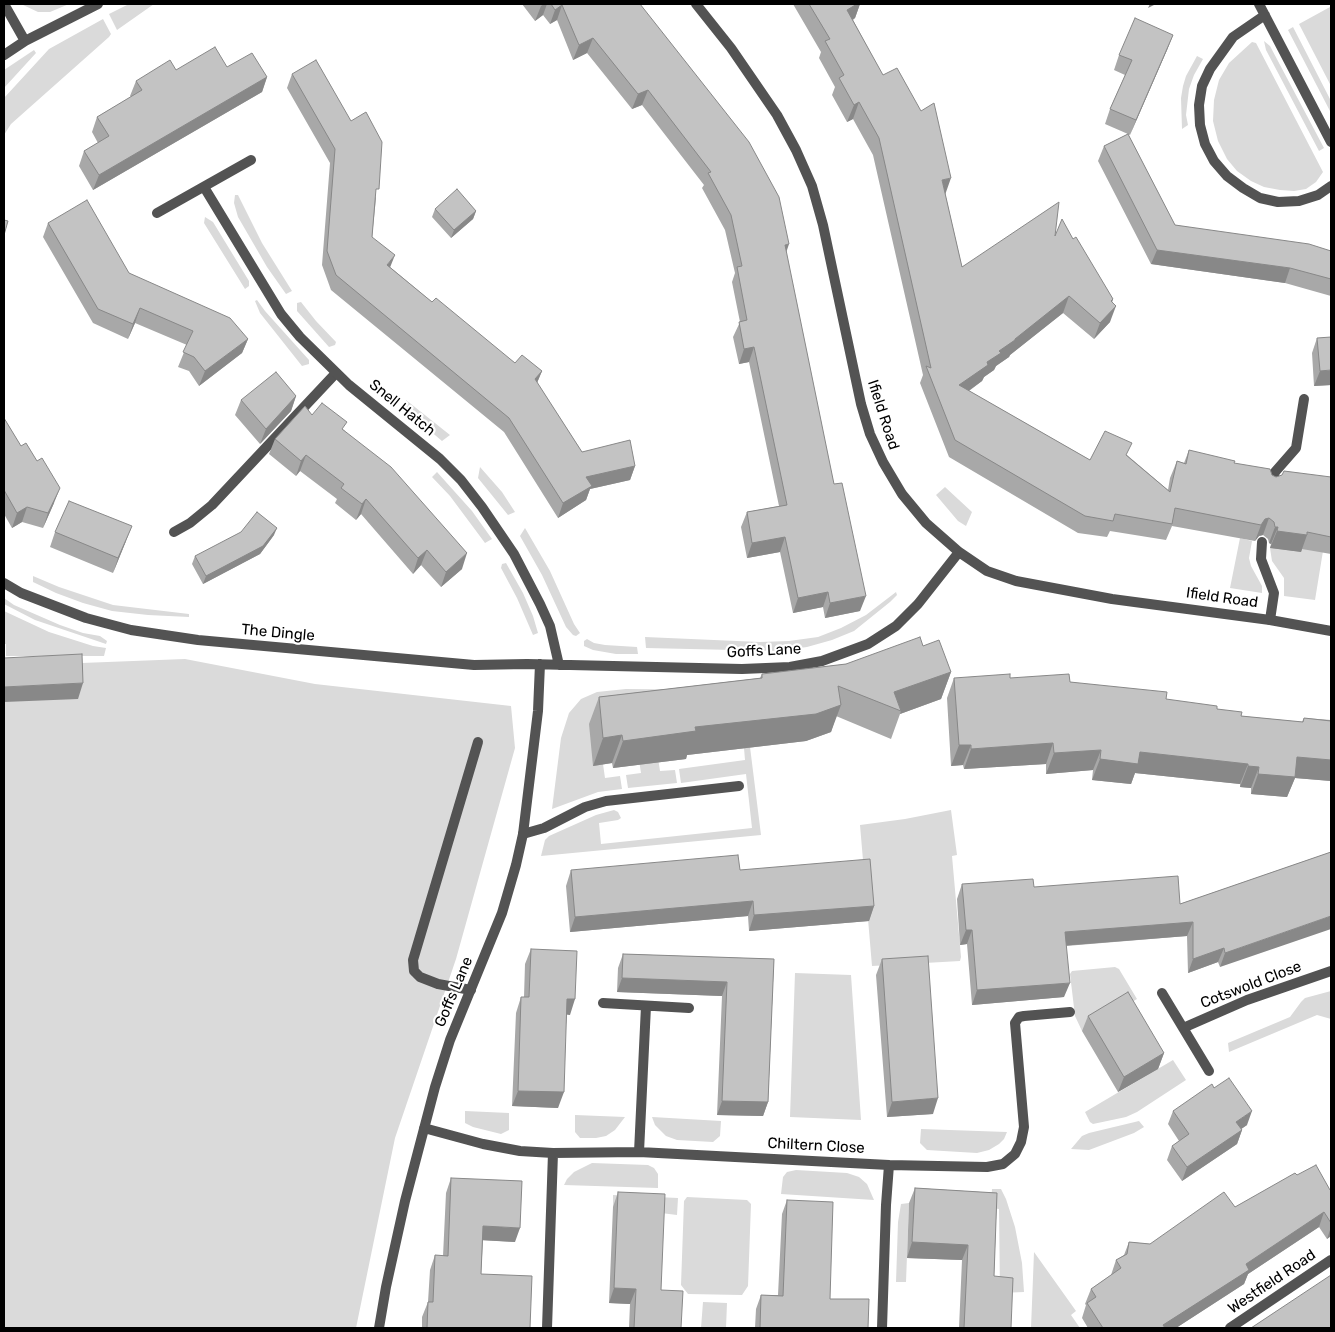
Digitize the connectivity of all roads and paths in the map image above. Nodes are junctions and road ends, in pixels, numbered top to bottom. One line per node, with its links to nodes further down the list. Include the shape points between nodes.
1 (4, 4): 6 (street)
2 (98, 4): 6 (street)
3 (696, 4): 18 (street, Ifield Road, via 768,101 812,186 861,404 882,462 926,523)
4 (1259, 4): 5 (street)
5 (1264, 15): 8 (street); 10 (street, via 1233,38 1210,69 1202,86 1200,125 1205,144 1227,176 1260,198 1278,202 1299,201)
6 (26, 41): 7 (street)
7 (4, 55)
8 (1331, 142)
9 (250, 160): 11 (street)
10 (1331, 186)
11 (204, 187): 12 (street); 13 (street, Snell Hatch, via 280,314)
12 (157, 214)
13 (336, 373): 16 (street, via 212,505); 23 (street, Snell Hatch, via 440,459 482,507 514,554 540,604 550,626)
14 (1304, 400): 15 (street, via 1296,448 1275,472)
15 (1271, 487)
16 (174, 532)
17 (1262, 542): 20 (street, via 1261,559 1274,593)
18 (959, 552): 20 (street, Ifield Road, via 987,571 1016,582 1112,599); 23 (street, Goffs Lane, via 896,626 868,644 822,661 790,667 742,669)
19 (4, 583): 22 (street, The Dingle, via 21,593 86,618 131,630 198,640 474,665)
20 (1270, 620): 21 (street, Ifield Road)
21 (1331, 631)
22 (540, 664): 23 (street, The Dingle); 26 (street, Goffs Lane, via 538,711)
23 (559, 665)
24 (478, 742): 28 (street, via 413,960 414,970 420,977)
25 (739, 786): 26 (street, via 606,801)
26 (522, 834): 28 (street, Goffs Lane, via 502,912)
27 (1331, 971): 34 (street, Cotswold Close, via 1247,1000)
28 (471, 990): 36 (street, Goffs Lane, via 450,1040)
29 (1162, 993): 34 (street)
30 (603, 1004): 31 (street)
31 (646, 1006): 32 (street); 37 (street)
32 (689, 1008)
33 (1070, 1012): 39 (street, Chiltern Close, via 1018,1017 1015,1023 1024,1127 1016,1154 1003,1164 987,1167)
34 (1183, 1028): 35 (street)
35 (1209, 1071)
36 (424, 1128): 38 (street, Chiltern Close, via 482,1144); 41 (street, Goffs Lane, via 386,1286)
37 (639, 1152): 38 (street, Chiltern Close); 39 (street, Chiltern Close)
38 (553, 1153): 42 (street)
39 (889, 1165): 43 (street)
40 (1331, 1260): 44 (street, Westfield Road)
41 (380, 1328)
42 (547, 1328)
43 (882, 1328)
44 (1230, 1328)

